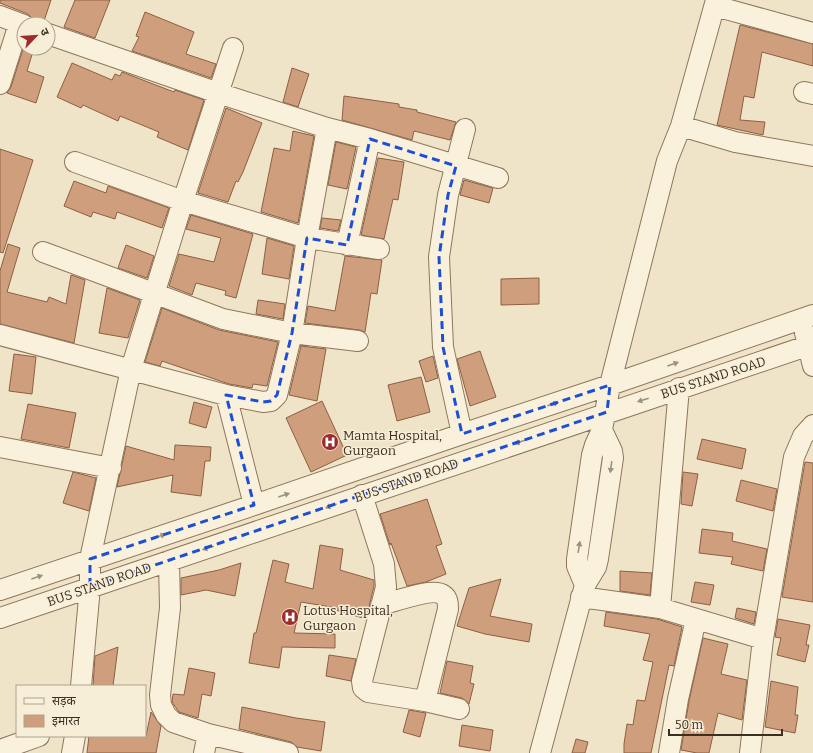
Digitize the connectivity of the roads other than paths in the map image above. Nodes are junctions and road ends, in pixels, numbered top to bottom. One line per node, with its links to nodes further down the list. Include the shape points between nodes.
1 (716, 3): 4 (street); 10 (street)
2 (0, 16): 3 (street)
3 (16, 23)
4 (813, 33)
5 (56, 37): 9 (street)
6 (16, 41): 8 (street)
7 (233, 48): 9 (street)
8 (0, 84)
9 (218, 93): 11 (street); 18 (street)
10 (681, 126): 14 (street, via 735,142); 31 (street, via 667,161)
11 (327, 128): 13 (street); 19 (street)
12 (465, 129): 16 (street)
13 (370, 139): 16 (street); 20 (street)
14 (813, 156)
15 (75, 162): 18 (street)
16 (456, 166): 17 (street); 36 (street, via 448,195 439,257 443,347)
17 (498, 178)
18 (182, 201): 19 (street); 23 (street)
19 (307, 238): 20 (street); 25 (street)
20 (347, 245): 21 (street)
21 (380, 249)
22 (43, 252): 23 (street)
23 (154, 293): 25 (street, via 223,318); 30 (street)
24 (808, 318): 28 (street); 31 (street, BUS STAND ROAD, one-way to 24)
25 (292, 333): 27 (street); 33 (street, via 277,395 271,401 263,402)
26 (0, 335): 30 (street)
27 (358, 341)
28 (810, 345): 29 (street); 32 (street, BUS STAND ROAD)
29 (813, 366)
30 (131, 369): 33 (street); 38 (street)
31 (610, 385): 34 (street); 36 (street, BUS STAND ROAD, one-way to 31)
32 (679, 388): 34 (street, BUS STAND ROAD, one-way to 34); 47 (street)
33 (226, 395): 40 (street)
34 (605, 421): 39 (street, BUS STAND ROAD, one-way to 39); 45 (street, via 613,458 598,559)
35 (813, 425): 50 (street, via 803,436 794,457)
36 (462, 434): 40 (street, BUS STAND ROAD, one-way to 36)
37 (0, 446): 38 (street)
38 (111, 468): 41 (street)
39 (362, 495): 42 (street, BUS STAND ROAD, one-way to 42); 46 (street, via 384,564 386,587)
40 (254, 505): 41 (street, BUS STAND ROAD, one-way to 40)
41 (90, 559): 43 (street); 44 (street, BUS STAND ROAD, one-way to 41)
42 (168, 561): 43 (street, BUS STAND ROAD); 52 (street, via 170,608)
43 (90, 587): 48 (street, BUS STAND ROAD); 51 (street)
44 (0, 590)
45 (583, 591): 47 (street); 62 (street)
46 (381, 605): 53 (street, via 362,681 363,688 368,692); 53 (street, via 432,592 443,594 447,599 448,609)
47 (660, 608): 49 (street)
48 (0, 618)
49 (696, 620): 50 (street); 63 (street, via 678,699)
50 (763, 639): 64 (street)
51 (81, 685)
52 (153, 697): 55 (street, via 173,722)
53 (425, 701): 54 (street)
54 (459, 709)
55 (208, 734): 60 (street); 61 (street)
56 (36, 737): 58 (street)
57 (75, 737): 59 (street)
58 (0, 750)
59 (72, 753)
60 (204, 753)
61 (288, 753)
62 (540, 753)
63 (670, 753)
64 (750, 753)

